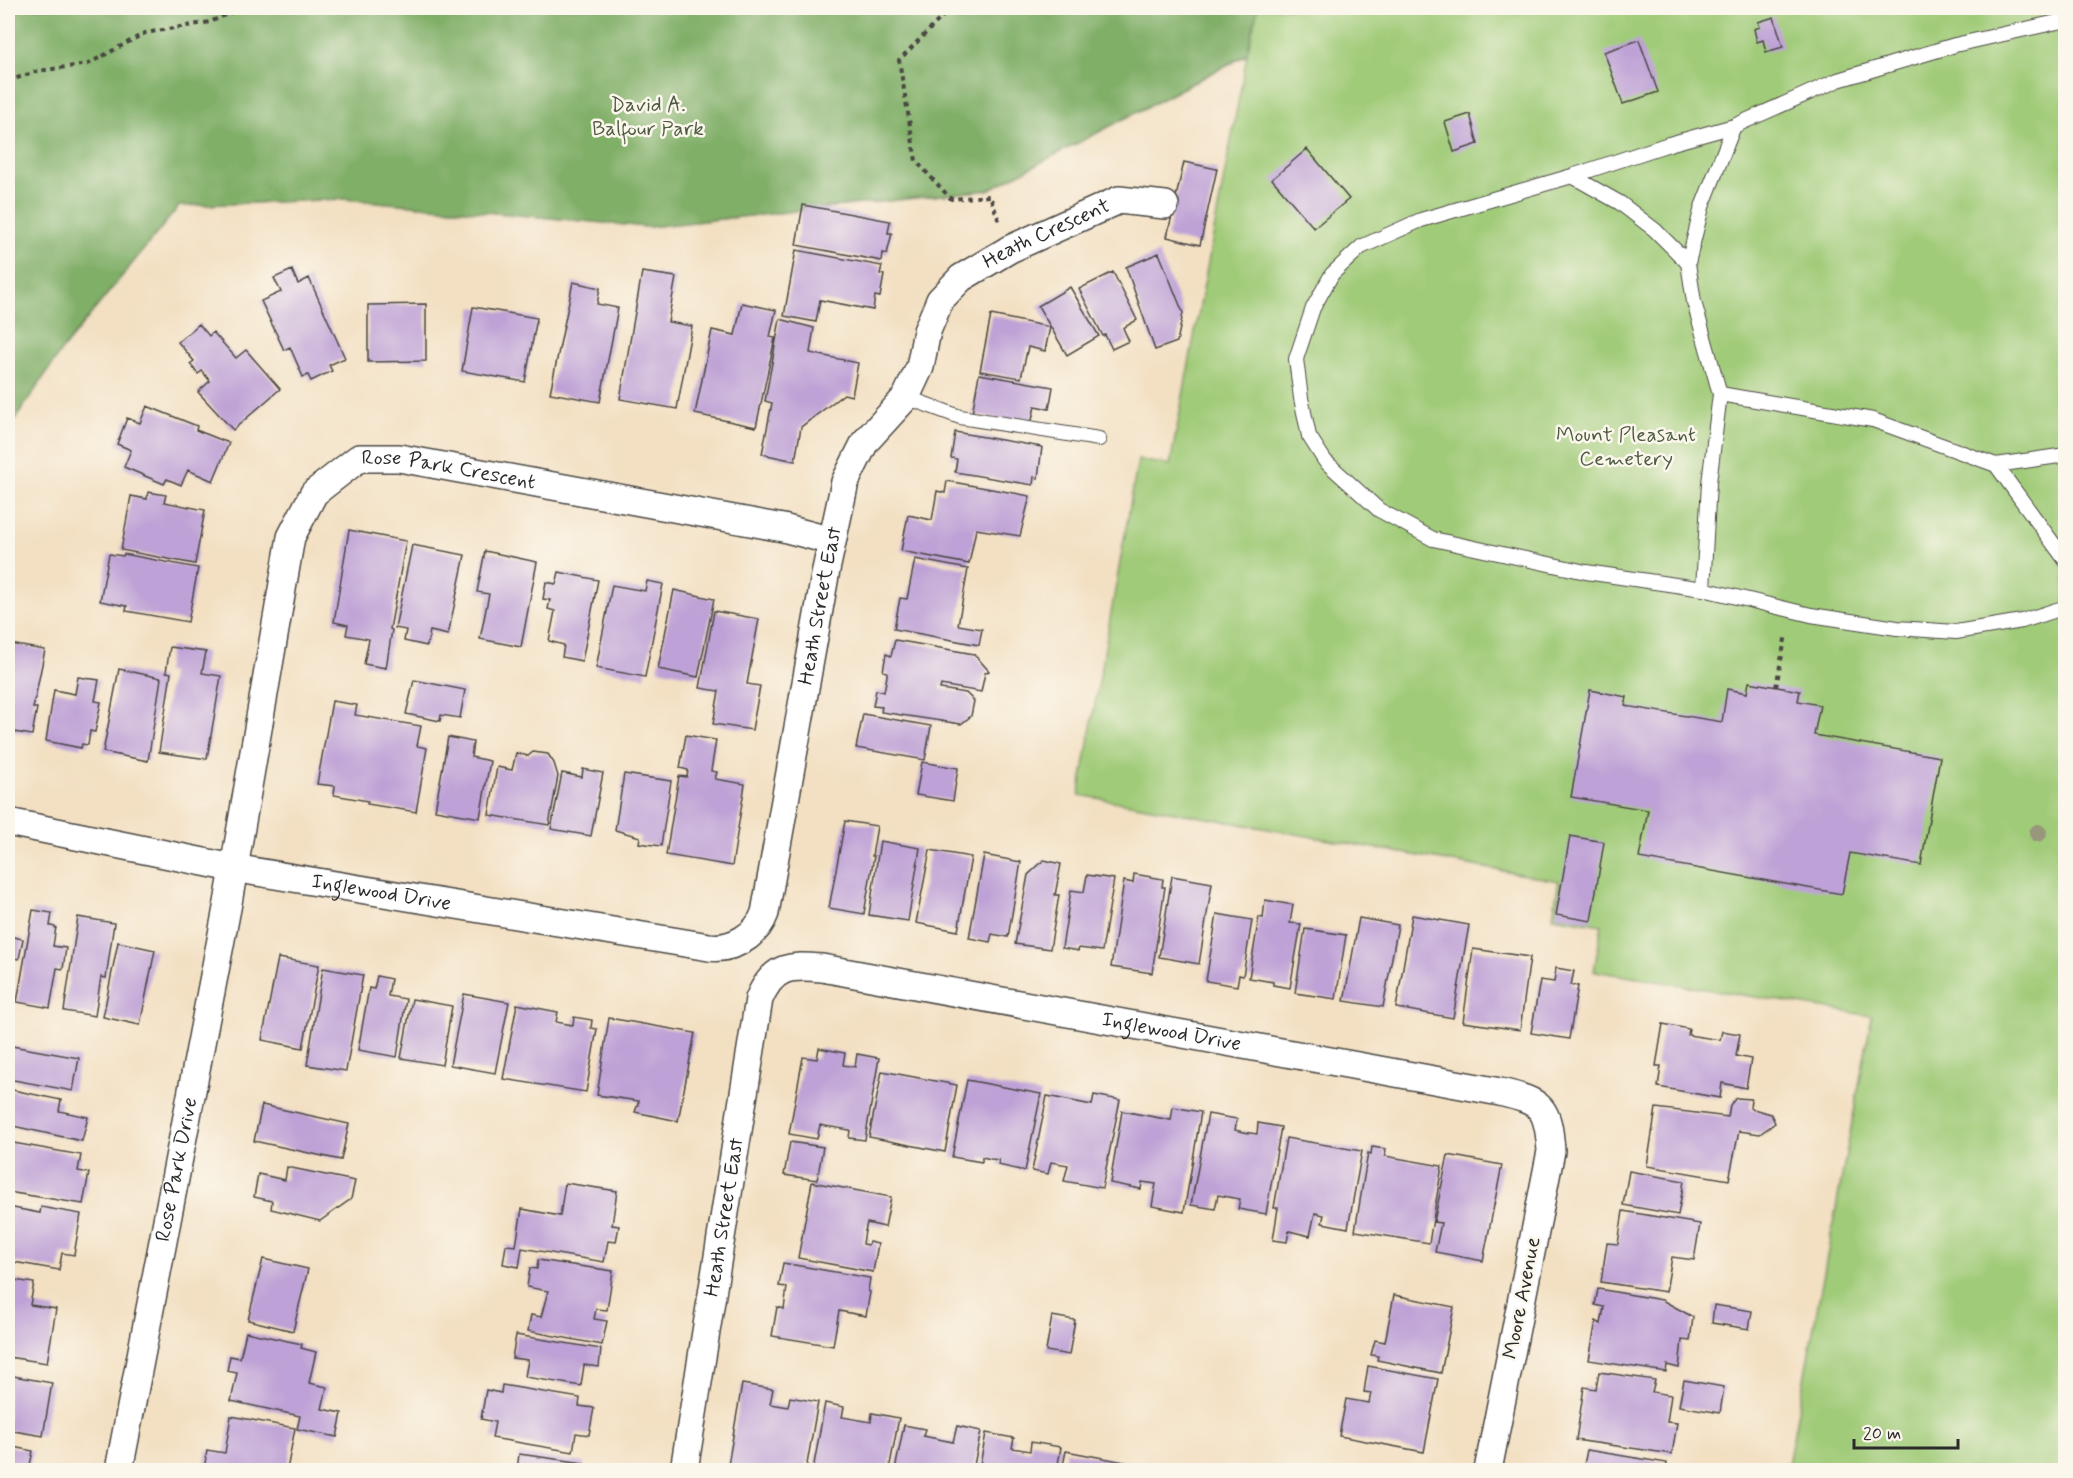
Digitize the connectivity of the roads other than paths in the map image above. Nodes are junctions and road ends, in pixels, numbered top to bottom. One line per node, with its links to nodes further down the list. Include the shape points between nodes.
1 (2066, 20): 2 (lane, via 1955,45 1838,80)
2 (1734, 126): 3 (lane); 5 (lane, via 1702,207)
3 (1572, 176): 5 (lane, via 1620,203); 14 (lane, via 1421,220 1361,247 1332,274 1313,308 1296,359 1310,436 1325,461 1379,510 1433,539 1586,572)
4 (1165, 205): 6 (street, Heath Crescent, via 1119,200 1010,249 961,278)
5 (1688, 263): 7 (lane, via 1694,302)
6 (940, 300): 8 (street, Heath Street East, via 927,331 920,367)
7 (1720, 394): 11 (lane, via 1873,420); 14 (lane, via 1709,483)
8 (906, 397): 9 (lane, via 960,417); 12 (street, Heath Street East, via 864,442 845,482)
9 (1099, 439)
10 (2066, 455): 11 (lane)
11 (1996, 465): 13 (lane)
12 (832, 541): 17 (street, Rose Park Crescent, via 783,528 399,458 359,458 314,493 291,537); 18 (street, Heath Street East, via 765,913)
13 (2066, 561)
14 (1703, 589): 15 (lane, via 1811,615 1956,632 2022,621)
15 (2066, 607)
16 (8, 822): 17 (street, Inglewood Drive)
17 (233, 868): 18 (street, Inglewood Drive, via 715,948 733,945); 21 (street, Rose Park Drive)
18 (753, 932)
19 (781, 969): 20 (street, Inglewood Drive, via 822,968 1500,1092 1529,1099 1540,1108); 22 (street, Heath Street East, via 765,984 759,999)
20 (1549, 1126): 23 (street, Moore Avenue, via 1551,1151)
21 (119, 1470)
22 (684, 1470)
23 (1488, 1470)

